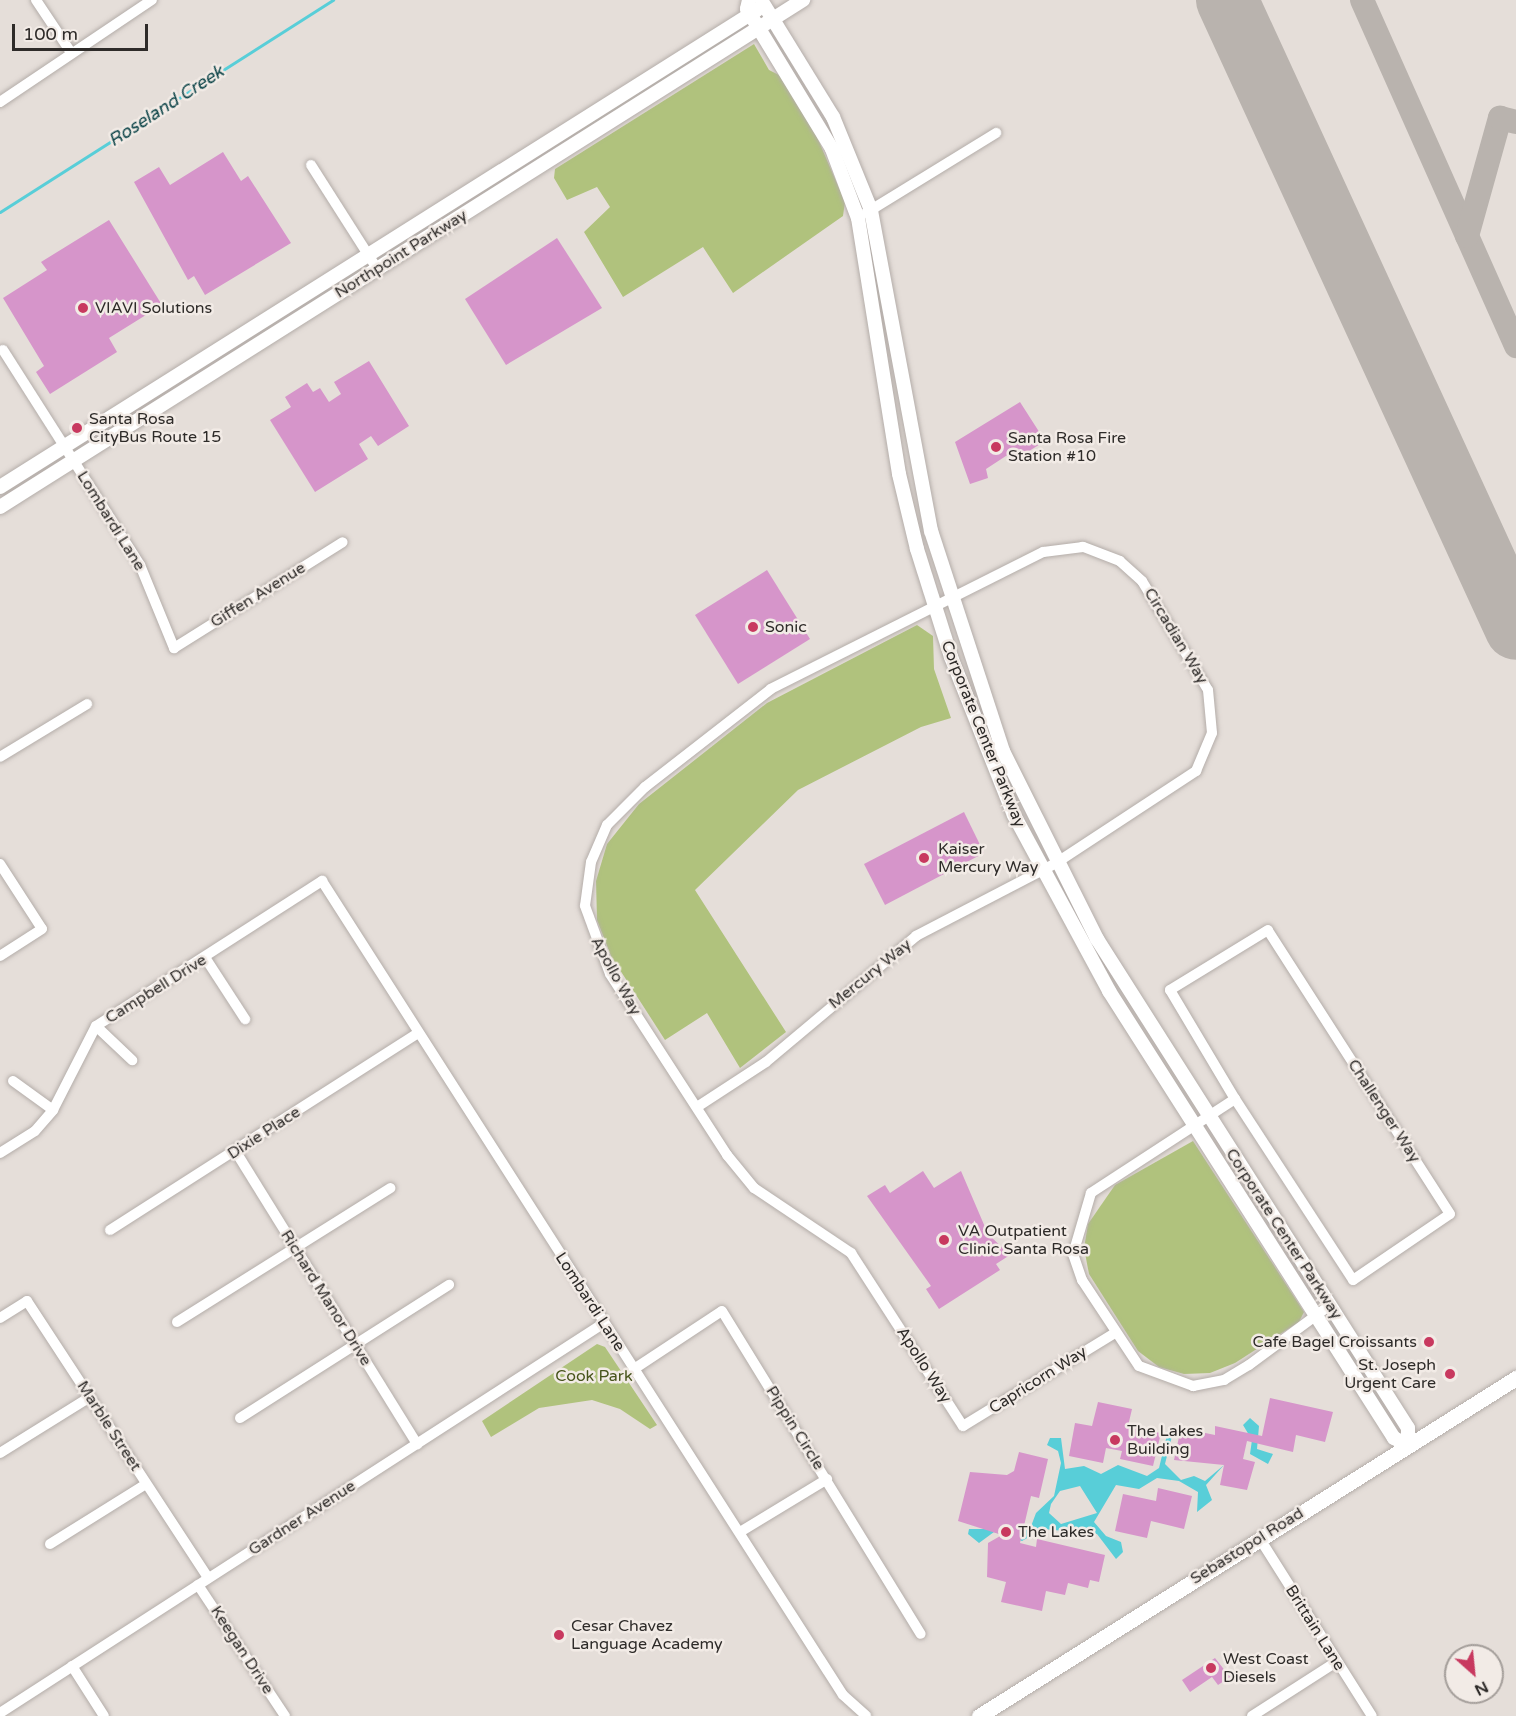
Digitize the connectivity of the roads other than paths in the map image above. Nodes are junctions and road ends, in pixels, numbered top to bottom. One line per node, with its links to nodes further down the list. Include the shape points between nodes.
1 (36, 0): 8 (street)
2 (152, 0): 8 (street)
3 (802, 0): 6 (street, Northpoint Parkway)
4 (766, 2): 5 (street, Northpoint Parkway); 6 (street, Corporate Center Parkway)
5 (749, 7): 7 (street, Corporate Center Parkway); 14 (street, Northpoint Parkway)
6 (774, 18): 7 (street, Northpoint Parkway); 12 (street, Corporate Center Parkway, via 833,117)
7 (759, 28): 13 (street, Corporate Center Parkway, via 809,106); 17 (street, Northpoint Parkway)
8 (70, 51): 9 (street)
9 (0, 102)
10 (996, 133): 12 (street)
11 (311, 165): 14 (street)
12 (872, 210): 13 (street); 21 (street, Corporate Center Parkway, via 916,470)
13 (858, 218): 22 (street, Corporate Center Parkway, via 899,474)
14 (371, 259): 16 (street, Northpoint Parkway)
15 (3, 350): 16 (street, Lombardi Lane)
16 (64, 447): 17 (street, Lombardi Lane); 18 (street, Northpoint Parkway)
17 (73, 461): 19 (street, Northpoint Parkway); 23 (street, Lombardi Lane, via 140,565)
18 (0, 487)
19 (0, 507)
20 (343, 542): 23 (street, Giffen Avenue)
21 (950, 599): 22 (street, Apollo Way); 26 (street, Corporate Center Parkway, via 1003,751); 26 (street, Circadian Way, via 1050,550 1098,550 1137,575 1208,690 1212,733 1196,771)
22 (933, 607): 28 (street, Corporate Center Parkway, via 985,747); 38 (street, Apollo Way, via 799,673 736,712 645,787 597,839 586,885 588,926 610,974)
23 (174, 648)
24 (87, 704): 25 (street)
25 (0, 757)
26 (1056, 863): 28 (street, Mercury Way); 40 (street, Corporate Center Parkway)
27 (0, 864): 30 (street, via 42,929)
28 (1041, 871): 38 (street, Mercury Way, via 916,936 759,1067); 41 (street, Corporate Center Parkway)
29 (322, 882): 31 (street, Campbell Drive); 34 (street, Lombardi Lane)
30 (0, 956)
31 (206, 959): 32 (street); 33 (street, Campbell Drive)
32 (245, 1019)
33 (96, 1026): 35 (street); 39 (street, Campbell Drive)
34 (417, 1034): 42 (street, Dixie Place); 52 (street, Lombardi Lane)
35 (132, 1060)
36 (13, 1081): 39 (street)
37 (1235, 1099): 37 (street, Challenger Way, via 1170,990 1268,930 1450,1214 1353,1280); 40 (street)
38 (698, 1107): 59 (street, Apollo Way, via 754,1188 851,1253)
39 (53, 1110): 43 (street, Campbell Drive, via 35,1131)
40 (1208, 1116): 41 (street); 48 (street, Corporate Center Parkway)
41 (1194, 1125): 49 (street, Corporate Center Parkway); 53 (street, via 1091,1193 1077,1225 1073,1254 1082,1280)
42 (236, 1152): 45 (street, Dixie Place); 46 (street, Richard Manor Drive)
43 (0, 1154)
44 (391, 1188): 46 (street)
45 (110, 1230)
46 (296, 1250): 51 (street); 54 (street, Richard Manor Drive)
47 (449, 1285): 54 (street)
48 (1330, 1305): 49 (street); 61 (street, Corporate Center Parkway, via 1408,1428)
49 (1317, 1317): 53 (street, via 1224,1380 1193,1386 1138,1366); 61 (street, Corporate Center Parkway, via 1394,1438)
50 (0, 1318): 57 (street, Marble Street, via 27,1300)
51 (177, 1322)
52 (604, 1323): 55 (street, Lombardi Lane); 60 (street, Gardner Avenue)
53 (1113, 1334): 59 (street, Capricorn Way)
54 (355, 1344): 58 (street); 60 (street, Richard Manor Drive)
55 (634, 1369): 63 (street, Pippin Circle, via 722,1311); 65 (street, Lombardi Lane)
56 (1516, 1377): 61 (main road, Sebastopol Road)
57 (90, 1396): 62 (street); 64 (street, Marble Street)
58 (240, 1418)
59 (963, 1426)
60 (417, 1444): 68 (street, Gardner Avenue)
61 (1408, 1445): 66 (main road, Sebastopol Road)
62 (0, 1453)
63 (827, 1479): 65 (street); 69 (street, Pippin Circle)
64 (146, 1484): 67 (street); 68 (street, Marble Street)
65 (740, 1532): 75 (street, Lombardi Lane, via 843,1695)
66 (1260, 1539): 70 (street, Brittain Lane); 76 (main road, Sebastopol Road)
67 (50, 1544)
68 (203, 1581): 71 (street, Gardner Avenue); 74 (street, Keegan Drive)
69 (921, 1634)
70 (1336, 1662): 77 (street); 78 (street, Brittain Lane)
71 (72, 1666): 72 (street, Gardner Avenue); 73 (street)
72 (0, 1713)
73 (104, 1716)
74 (285, 1716)
75 (866, 1716)
76 (979, 1716)
77 (1252, 1716)
78 (1371, 1716)

